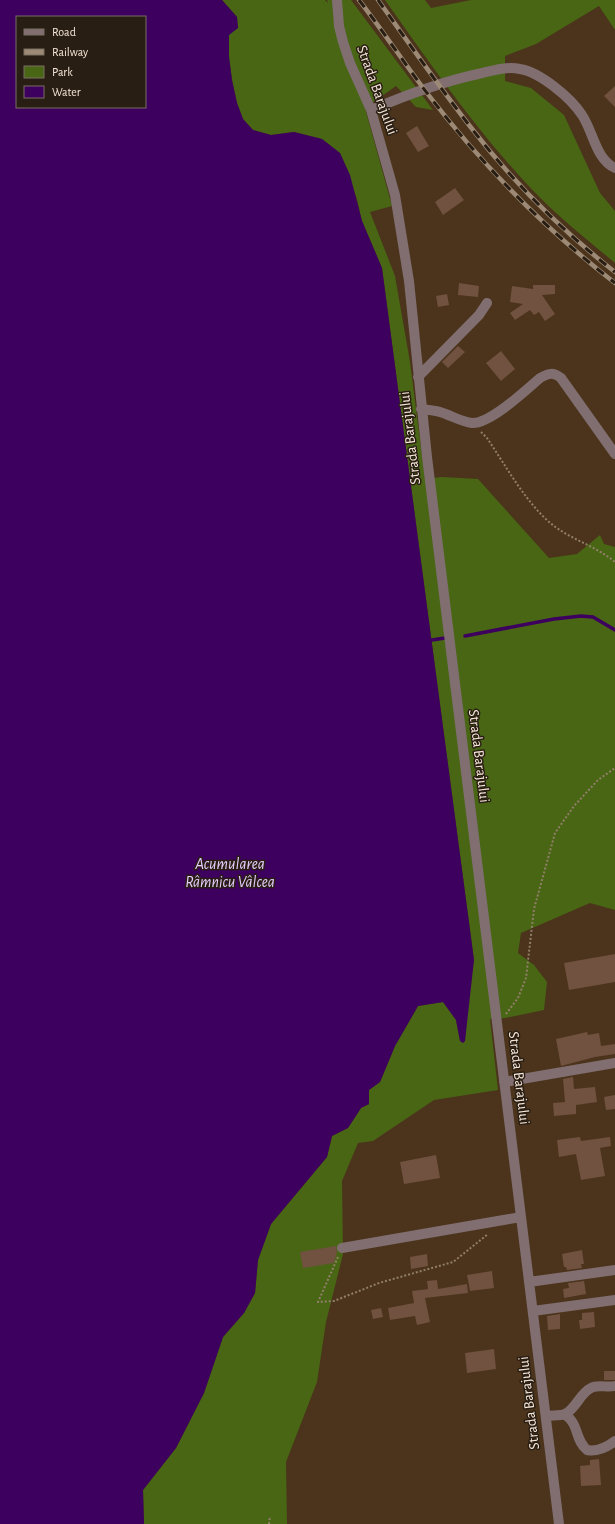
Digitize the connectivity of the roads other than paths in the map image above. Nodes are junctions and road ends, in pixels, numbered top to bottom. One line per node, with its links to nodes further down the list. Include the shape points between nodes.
1 (337, 0): 2 (street, Strada Barajului, via 343,42)
2 (371, 110): 3 (street, via 410,93 455,79 495,70 521,69 544,80 572,102 588,126 602,157); 5 (street, Strada Barajului, via 395,195 409,281)
3 (615, 168)
4 (487, 303): 5 (street, via 479,316)
5 (418, 377): 6 (street, Strada Barajului)
6 (422, 409): 7 (street, via 442,412 472,423 486,420 540,378 547,374 555,374 561,378); 9 (street, Strada Barajului)
7 (615, 454)
8 (615, 1063): 9 (street)
9 (504, 1082): 10 (street, Strada Barajului)
10 (521, 1217): 11 (street); 13 (street, Strada Barajului)
11 (342, 1248)
12 (615, 1270): 13 (street)
13 (529, 1282): 15 (street, Strada Barajului)
14 (615, 1300): 15 (street)
15 (533, 1311): 18 (street, Strada Barajului)
16 (615, 1386): 17 (street, via 598,1386 586,1390 570,1411)
17 (564, 1414): 18 (street); 19 (street, via 571,1419 581,1443 587,1450 600,1449)
18 (546, 1416): 20 (street, Strada Barajului)
19 (615, 1441)
20 (559, 1524)

